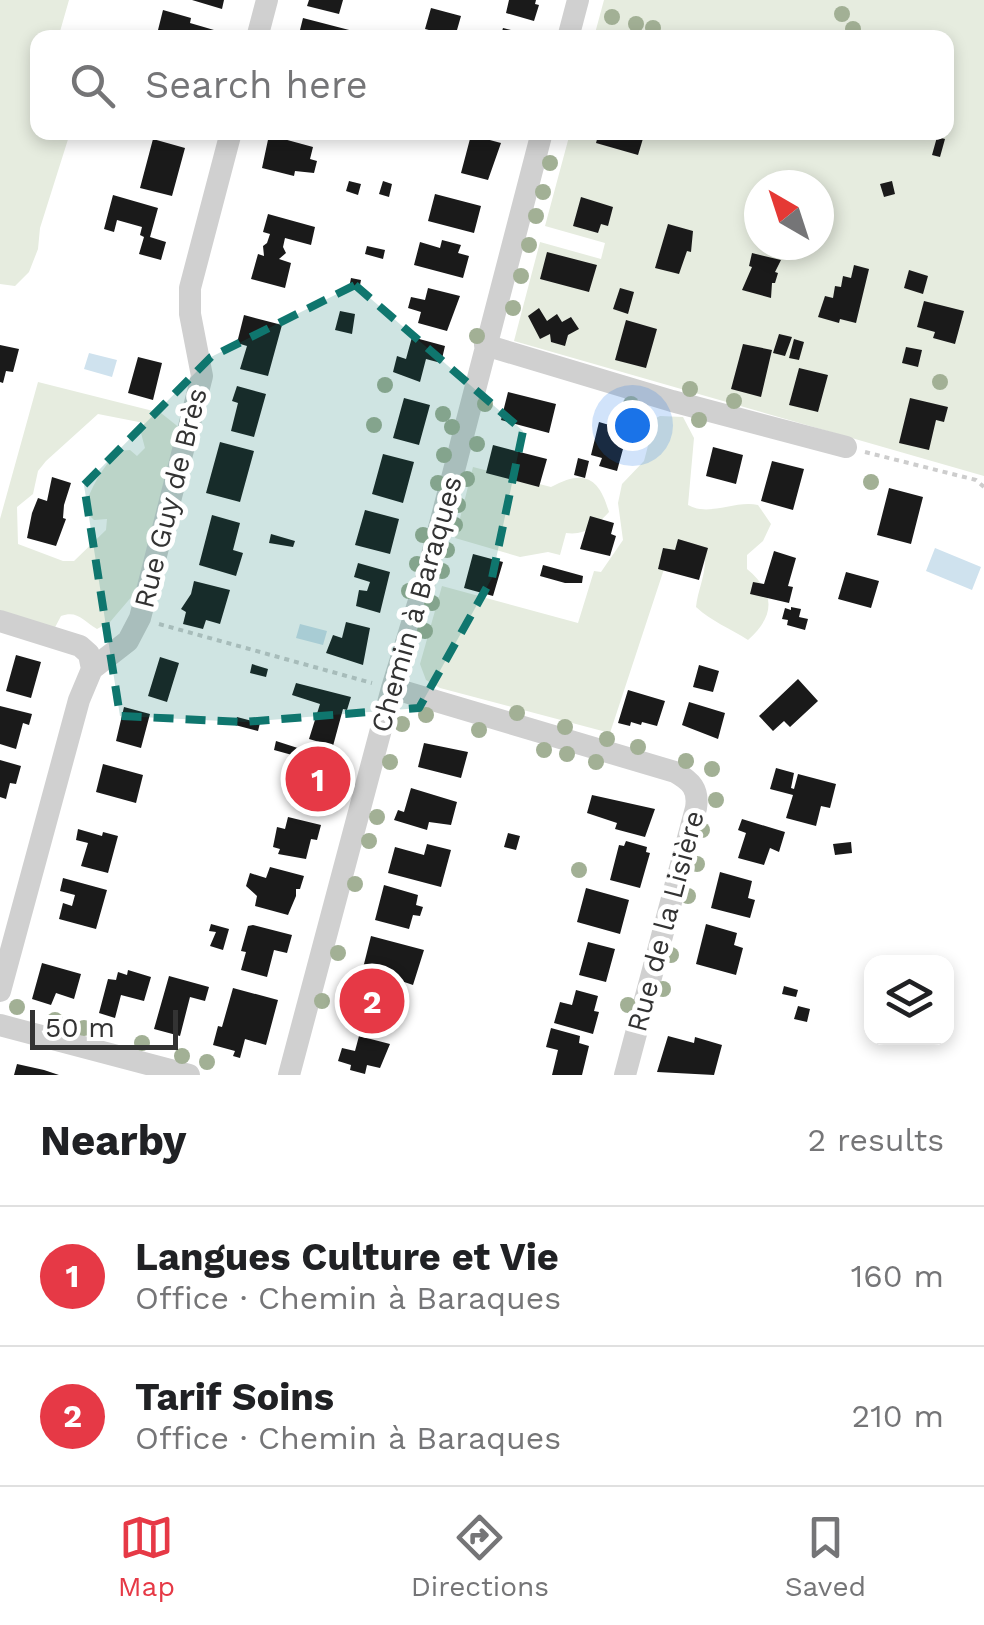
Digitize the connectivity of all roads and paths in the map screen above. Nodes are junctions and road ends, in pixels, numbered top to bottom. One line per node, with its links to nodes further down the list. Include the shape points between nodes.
1 (266, 0): 3 (street)
2 (578, 0): 4 (street)
3 (258, 30)
4 (570, 30)
5 (230, 140): 10 (street, Rue Guy de Brès, via 190,288 202,376)
6 (540, 140): 7 (street, Chemin à Baraques)
7 (485, 345): 8 (street); 13 (street, Chemin à Baraques)
8 (846, 447): 9 (path)
9 (984, 487)
10 (140, 618): 12 (street, Rue Guy de Brès, via 128,641); 13 (path)
11 (0, 622): 12 (street, via 80,646)
12 (92, 669): 14 (street, Rue Guy de Brès)
13 (392, 688): 17 (street, Chemin à Baraques); 18 (street, Rue de la Lisière, via 675,772 694,786 696,808)
14 (0, 992)
15 (0, 1025): 16 (street)
16 (189, 1075)
17 (289, 1075)
18 (625, 1075)

